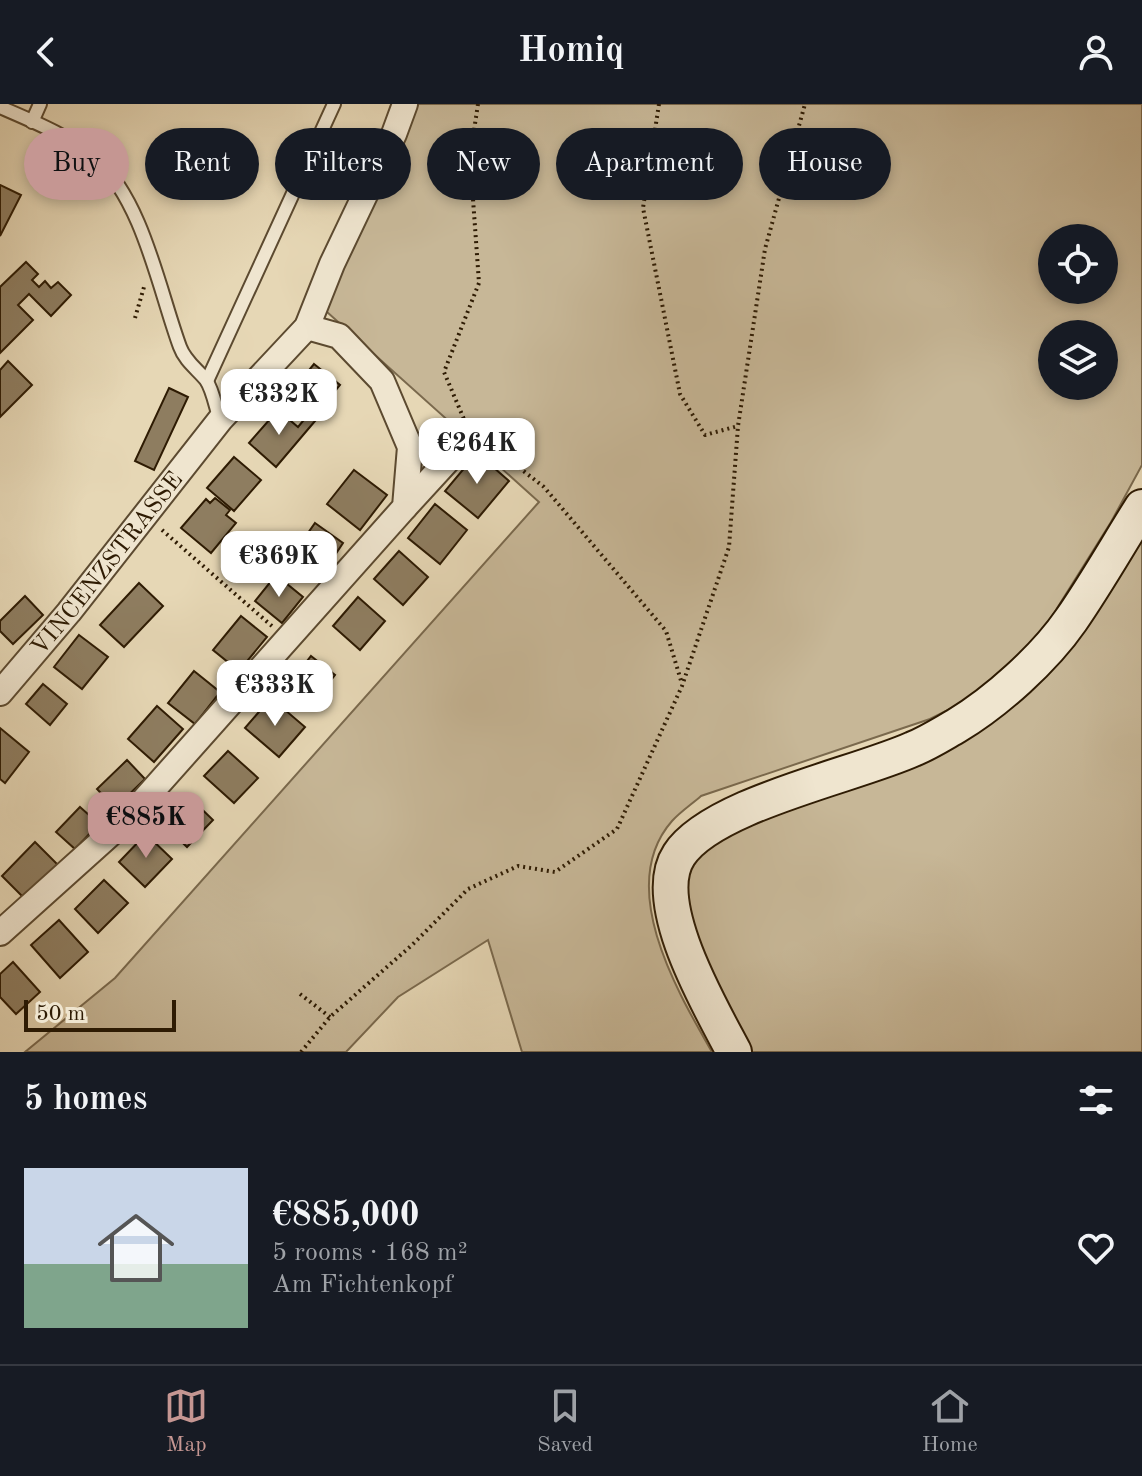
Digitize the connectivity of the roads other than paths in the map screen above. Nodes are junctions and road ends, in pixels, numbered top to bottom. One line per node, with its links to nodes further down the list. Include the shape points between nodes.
1 (40, 104): 5 (lane)
2 (334, 104): 7 (lane)
3 (405, 104): 6 (street, VINCENZSTRASSE)
4 (0, 107): 5 (lane)
5 (32, 122): 7 (lane, via 93,156 115,178 153,258 181,352)
6 (307, 327): 8 (street, VINCENZSTRASSE); 10 (street, via 339,336 382,381 410,447)
7 (207, 381): 8 (lane)
8 (220, 420): 12 (street, VINCENZSTRASSE)
9 (469, 437): 10 (street)
10 (405, 507): 13 (street, via 128,818)
11 (1142, 507): 14 (main road, via 1070,622 1035,663 959,724 914,749 730,815 699,833 679,855 671,890 681,943)
12 (0, 693)
13 (0, 933)
14 (734, 1052)

